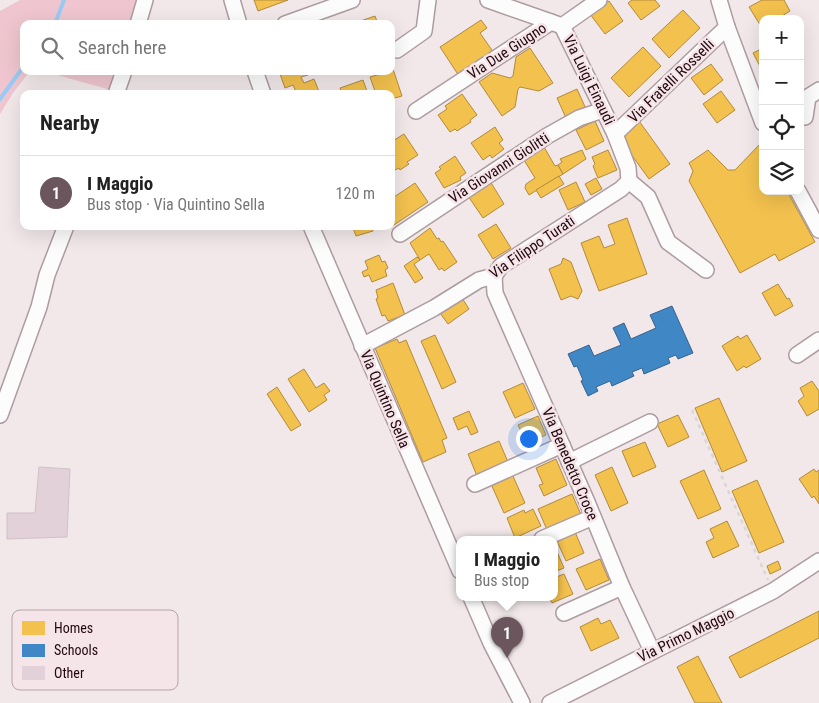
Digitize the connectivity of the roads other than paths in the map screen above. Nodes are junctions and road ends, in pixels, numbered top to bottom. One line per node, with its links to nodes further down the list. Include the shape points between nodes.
1 (145, 0): 9 (street)
2 (232, 0): 10 (street)
3 (352, 0): 8 (street)
4 (428, 0): 14 (street, via 424,32)
5 (488, 0): 12 (street)
6 (599, 0): 12 (street, Via Due Giugno)
7 (719, 0): 13 (street)
8 (333, 3): 11 (street)
9 (139, 20)
10 (238, 20)
11 (294, 20)
12 (557, 24): 20 (street, Via Luigi Einaudi); 21 (street, Via Due Giugno)
13 (727, 27): 22 (street); 24 (street, Via Fratelli Rosselli)
14 (398, 50)
15 (123, 75): 17 (street)
16 (256, 75): 18 (street)
17 (117, 90)
18 (262, 90)
19 (819, 90): 23 (street, via 808,97)
20 (603, 110): 24 (street, Via Luigi Einaudi); 30 (street, Via Giovanni Giolitti, via 579,118 547,136)
21 (416, 111)
22 (759, 112)
23 (808, 118)
24 (615, 134): 25 (street, via 628,168)
25 (629, 181): 31 (street, via 648,197 668,242); 32 (street, Via Filippo Turati, via 501,266)
26 (800, 195): 29 (street)
27 (64, 230): 36 (street)
28 (313, 230): 34 (street, Via Quintino Sella)
29 (819, 230)
30 (400, 234)
31 (706, 270)
32 (494, 276): 34 (street, Via Filippo Turati, via 479,280); 38 (street, Via Benedetto Croce, via 495,293)
33 (819, 340): 35 (street)
34 (362, 346): 44 (street, Via Quintino Sella)
35 (796, 355)
36 (0, 415)
37 (650, 422): 39 (street)
38 (562, 445): 39 (street, Via Benedetto Croce); 40 (street)
39 (569, 462): 41 (street, Via Benedetto Croce)
40 (475, 484)
41 (593, 517): 42 (street); 45 (street, Via Benedetto Croce)
42 (549, 536)
43 (819, 561): 48 (street, Via Primo Maggio, via 773,591)
44 (456, 562)
45 (622, 587): 47 (street); 48 (street, Via Benedetto Croce)
46 (473, 601): 49 (street)
47 (564, 613)
48 (652, 651): 50 (street, Via Primo Maggio)
49 (522, 703)
50 (550, 703)

